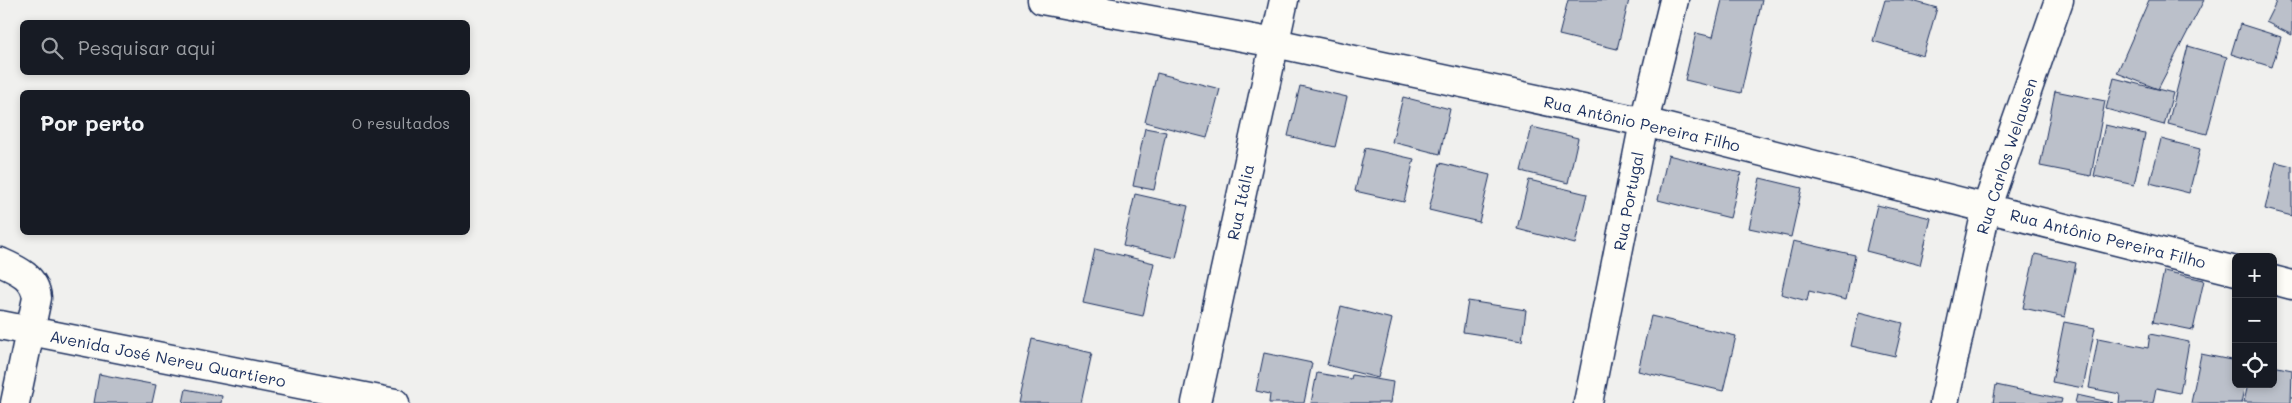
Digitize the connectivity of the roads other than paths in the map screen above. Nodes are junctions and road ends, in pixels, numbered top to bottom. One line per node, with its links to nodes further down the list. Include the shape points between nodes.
1 (1042, 0): 5 (street, Rua Antônio Pereira Filho)
2 (1284, 0): 5 (street, Rua Itália)
3 (1674, 0): 6 (street, Rua Portugal)
4 (2059, 0): 7 (street, Rua Carlos Welausen)
5 (1275, 42): 6 (street, Rua Antônio Pereira Filho); 16 (street, Rua Itália)
6 (1644, 122): 7 (street, Rua Antônio Pereira Filho); 17 (street, Rua Portugal)
7 (1987, 206): 9 (street, Rua Antônio Pereira Filho); 18 (street, Rua Carlos Welausen)
8 (0, 262): 13 (street, Avenida José Nereu Quartiero, via 22,273 36,288)
9 (2232, 270)
10 (2277, 281): 11 (street)
11 (2292, 285)
12 (0, 325): 13 (street, Avenida José Nereu Quartiero)
13 (30, 330): 14 (street, Avenida José Nereu Quartiero); 15 (street)
14 (390, 402)
15 (15, 403)
16 (1196, 403)
17 (1588, 403)
18 (1944, 403)

